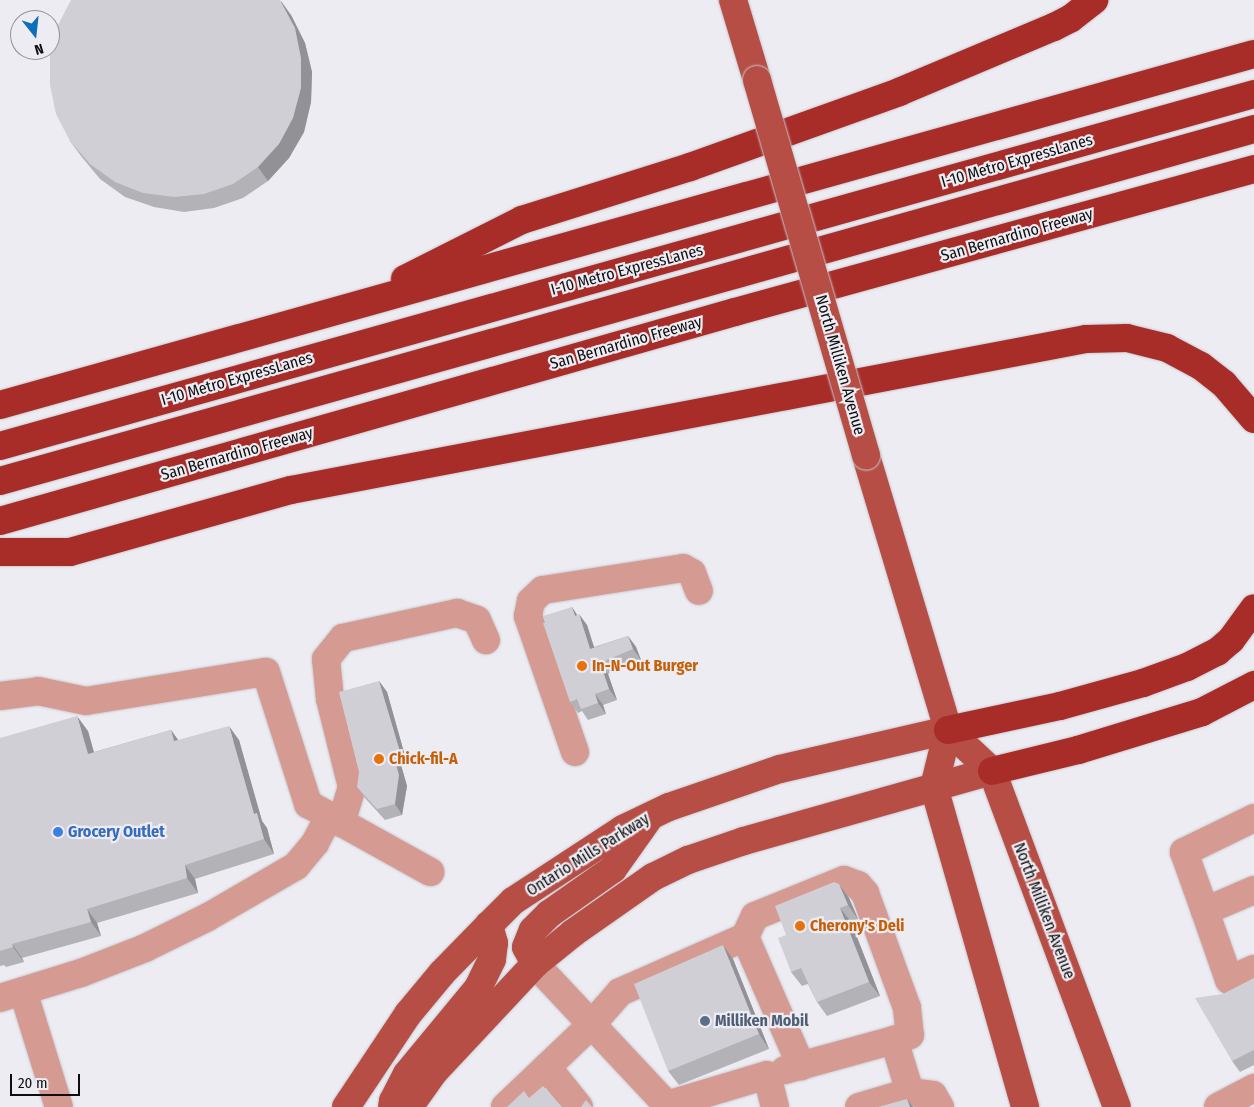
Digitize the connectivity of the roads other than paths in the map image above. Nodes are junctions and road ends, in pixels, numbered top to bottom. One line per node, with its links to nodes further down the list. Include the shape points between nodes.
1 (733, 0): 19 (main road, North Milliken Avenue, bridge)
2 (1094, 0): 7 (highway, via 1054,27 899,92 690,167 522,220)
3 (1254, 54): 7 (highway)
4 (1254, 94): 10 (highway, I-10 Metro ExpressLanes)
5 (1254, 129): 11 (highway, I-10 Metro ExpressLanes)
6 (1254, 169): 12 (highway, San Bernardino Freeway)
7 (348, 307): 8 (highway)
8 (0, 405)
9 (1254, 419): 13 (highway, via 1224,384 1201,366 1167,348 1127,338 1086,339 291,490 70,552)
10 (0, 446)
11 (0, 481)
12 (0, 521)
13 (0, 552)
14 (699, 591): 20 (lane, via 692,573 683,568 542,590 531,601 528,616)
15 (1254, 608): 19 (highway, via 1231,640 1187,668 1060,706)
16 (486, 640): 25 (lane, via 477,620 457,613 343,638 326,659 330,699 352,787)
17 (1254, 685): 21 (highway, via 1229,700 1185,718 1078,750)
18 (0, 696): 25 (lane, via 38,691 86,701 266,672 308,804)
19 (948, 730): 21 (main road, North Milliken Avenue); 22 (main road); 23 (main road, Ontario Mills Parkway, via 780,769)
20 (575, 752)
21 (992, 771): 22 (main road); 52 (main road, North Milliken Avenue)
22 (934, 787): 31 (main road, via 688,860 626,894); 51 (main road)
23 (651, 815): 29 (main road, Ontario Mills Parkway, via 623,829 514,901); 31 (main road, via 613,869 549,914 533,930 526,947)
24 (1254, 818): 28 (lane, via 1184,852)
25 (335, 820): 26 (lane); 33 (lane, via 296,866 258,889 145,948 81,973)
26 (430, 872)
27 (1254, 890): 28 (lane)
28 (1205, 911): 32 (lane, via 1229,980)
29 (489, 925): 43 (main road, Ontario Mills Parkway, via 408,1014); 44 (main road, via 494,943 492,959 478,988 407,1074)
30 (745, 937): 34 (lane, via 620,992); 35 (lane, via 755,916 844,880 858,885 865,893 906,1008 910,1035); 36 (lane)
31 (535, 964): 34 (lane); 45 (main road, via 434,1072)
32 (1254, 969)
33 (11, 994): 42 (lane)
34 (592, 1025): 37 (lane); 41 (lane, via 668,1105)
35 (894, 1040): 36 (lane); 40 (lane)
36 (801, 1066): 38 (lane)
37 (547, 1067): 46 (lane); 47 (lane)
38 (767, 1075): 41 (lane); 48 (lane)
39 (1254, 1088): 53 (lane)
40 (910, 1092): 49 (lane); 50 (lane, via 932,1095)
41 (689, 1103)
42 (59, 1107)
43 (346, 1107)
44 (392, 1107)
45 (409, 1107)
46 (505, 1107)
47 (579, 1107)
48 (776, 1107)
49 (858, 1107)
50 (940, 1107)
51 (1025, 1107)
52 (1117, 1107)
53 (1218, 1107)

